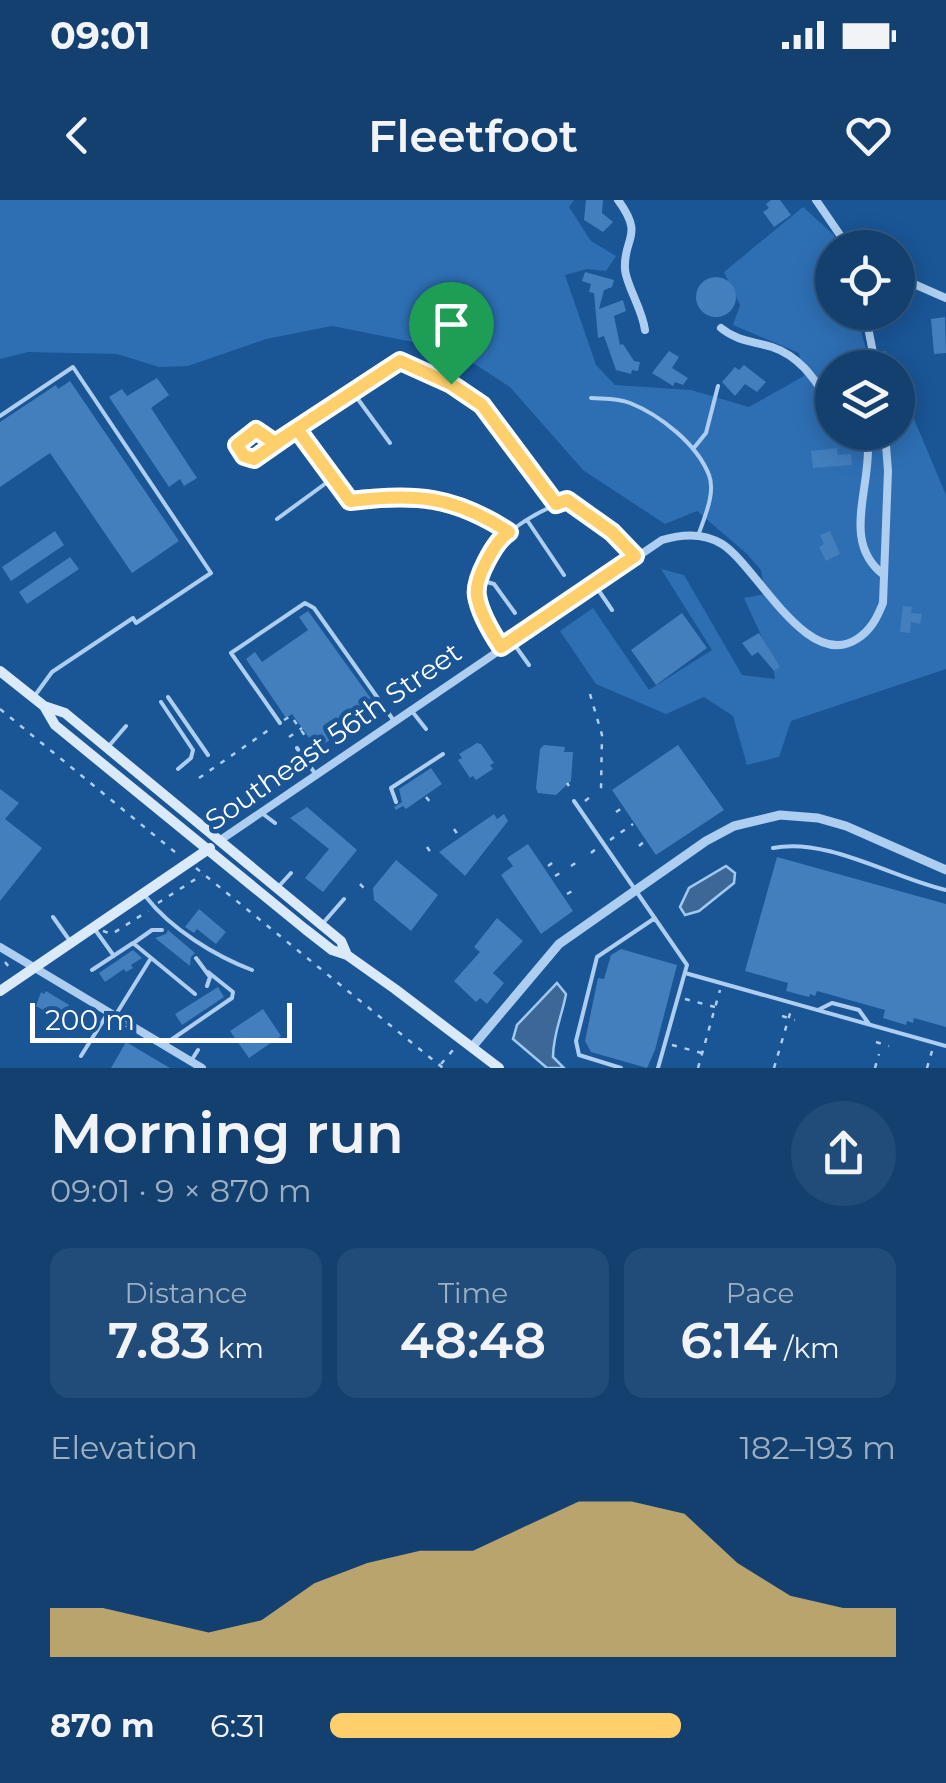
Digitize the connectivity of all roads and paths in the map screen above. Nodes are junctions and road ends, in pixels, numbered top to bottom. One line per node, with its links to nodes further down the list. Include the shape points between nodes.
1 (618, 200): 7 (street, via 631,223 625,270)
2 (816, 200): 3 (street)
3 (837, 230)
4 (915, 284): 5 (street)
5 (946, 298)
6 (721, 328): 8 (street, via 735,340 792,357)
7 (646, 330)
8 (815, 380)
9 (718, 386): 16 (lane, via 706,433)
10 (352, 392): 13 (lane); 15 (lane); 20 (lane, via 400,361 451,384 482,405)
11 (591, 398): 16 (lane, via 630,402)
12 (0, 416): 38 (lane, via 73,367 210,573 52,672)
13 (297, 429): 14 (lane); 19 (lane)
14 (275, 443): 14 (lane, via 256,430 237,445 254,459)
15 (390, 443)
16 (693, 449): 24 (lane, via 710,477)
17 (868, 450): 26 (street, via 862,550)
18 (886, 450): 26 (street)
19 (333, 478): 21 (lane); 23 (lane, via 350,501 406,495 450,502)
20 (556, 504): 22 (lane); 25 (lane, via 567,500)
21 (277, 519)
22 (528, 520): 23 (lane); 27 (lane)
23 (509, 532): 28 (lane)
24 (698, 536): 25 (street, Southeast 56th Street, via 662,540); 26 (street, via 736,556 796,625 840,646 875,622)
25 (635, 556): 29 (street, Southeast 56th Street)
26 (884, 575)
27 (564, 576)
28 (480, 580): 31 (lane, via 494,584); 33 (lane, via 476,592)
29 (594, 584): 30 (lane); 32 (street, Southeast 56th Street)
30 (612, 610)
31 (515, 613)
32 (511, 640): 33 (street, Southeast 56th Street); 34 (lane)
33 (501, 647): 43 (street, Southeast 56th Street)
34 (529, 665)
35 (0, 671): 38 (main road)
36 (590, 694): 60 (path, via 602,735)
37 (168, 697): 56 (lane)
38 (33, 698): 42 (main road)
39 (160, 702): 57 (lane, via 193,750)
40 (277, 708): 44 (path, via 284,720)
41 (0, 709): 81 (path)
42 (46, 710): 53 (main road, via 65,712); 82 (main road, via 55,725)
43 (411, 710): 46 (street, Southeast 56th Street); 50 (lane)
44 (292, 718): 45 (path); 49 (path)
45 (283, 722): 46 (lane, via 231,653 308,604)
46 (394, 722): 58 (street, Southeast 56th Street)
47 (126, 726): 53 (lane)
48 (273, 727): 59 (path)
49 (301, 729): 51 (path); 52 (path)
50 (426, 729)
51 (290, 737)
52 (308, 740)
53 (108, 747): 76 (main road)
54 (297, 748): 58 (lane)
55 (443, 754): 65 (lane, via 391,788)
56 (208, 755)
57 (178, 768)
58 (316, 775): 69 (street, Southeast 56th Street)
59 (200, 778)
60 (604, 790)
61 (426, 796): 66 (path)
62 (590, 797): 64 (path)
63 (574, 801): 96 (lane)
64 (585, 801)
65 (396, 802)
66 (431, 803)
67 (622, 808): 68 (path)
68 (616, 812)
69 (261, 813): 70 (lane); 76 (street, Southeast 56th Street)
70 (275, 824)
71 (633, 824): 74 (path)
72 (454, 828): 73 (path)
73 (458, 835)
74 (610, 840)
75 (645, 841): 77 (path)
76 (219, 842): 82 (main road, Southeast 56th Street); 95 (main road)
77 (638, 846)
78 (427, 847): 84 (path)
79 (600, 847): 83 (path)
80 (774, 848): 99 (lane, via 834,853)
81 (173, 850)
82 (207, 850): 100 (main road, Southeast 56th Street); 111 (main road)
83 (591, 852)
84 (431, 853)
85 (582, 859): 88 (path)
86 (555, 861): 87 (path)
87 (548, 866)
88 (571, 866)
89 (946, 870): 96 (street, via 833,822 780,815 717,834)
90 (201, 872): 148 (path)
91 (562, 872): 93 (path)
92 (291, 873): 95 (lane)
93 (555, 876)
94 (360, 884): 97 (path)
95 (276, 889): 105 (main road)
96 (637, 889): 104 (lane); 138 (street, via 550,952)
97 (366, 890)
98 (574, 890): 101 (path)
99 (946, 890)
100 (143, 893): 106 (main road, Southeast 56th Street); 119 (lane, via 186,933)
101 (567, 894)
102 (344, 900): 105 (lane)
103 (53, 916): 108 (lane)
104 (656, 918): 121 (lane, via 687,966); 151 (lane, via 598,957 576,1041 579,1054)
105 (321, 925): 111 (main road)
106 (93, 926): 108 (main road, Southeast 56th Street); 112 (lane)
107 (162, 930): 109 (lane)
108 (70, 942): 116 (main road, Southeast 56th Street)
109 (133, 943): 112 (lane); 113 (lane)
110 (0, 947): 116 (street)
111 (347, 955): 138 (main road)
112 (114, 956): 118 (lane)
113 (151, 958): 125 (lane); 130 (lane)
114 (196, 958): 120 (lane)
115 (4, 962): 117 (path)
116 (35, 966): 124 (main road, Southeast 56th Street); 130 (street)
117 (8, 967)
118 (92, 970)
119 (252, 970)
120 (208, 972): 123 (lane); 137 (lane, via 234,992 232,998)
121 (685, 973): 122 (lane); 126 (lane)
122 (722, 983): 127 (path); 129 (lane)
123 (207, 986)
124 (0, 991)
125 (195, 994)
126 (679, 997): 127 (path); 136 (lane)
127 (715, 1007): 144 (path)
128 (791, 1010): 132 (path)
129 (818, 1010): 134 (lane); 134 (lane, via 832,1003 859,1010)
130 (111, 1014): 137 (street); 146 (lane)
131 (782, 1016): 132 (path)
132 (788, 1018): 133 (path); 154 (path)
133 (795, 1020)
134 (868, 1024): 140 (lane)
135 (876, 1042): 139 (path)
136 (666, 1043): 144 (path); 152 (lane)
137 (163, 1045): 147 (street)
138 (472, 1046): 150 (main road)
139 (888, 1046)
140 (946, 1046)
141 (198, 1050): 147 (lane)
142 (453, 1050): 148 (path)
143 (932, 1050): 156 (path)
144 (702, 1054): 153 (path)
145 (880, 1054): 155 (path)
146 (81, 1056)
147 (191, 1061): 149 (street)
148 (442, 1067)
149 (202, 1068)
150 (499, 1068)
151 (621, 1068)
152 (658, 1068)
153 (698, 1068)
154 (774, 1068)
155 (875, 1068)
156 (928, 1068)

